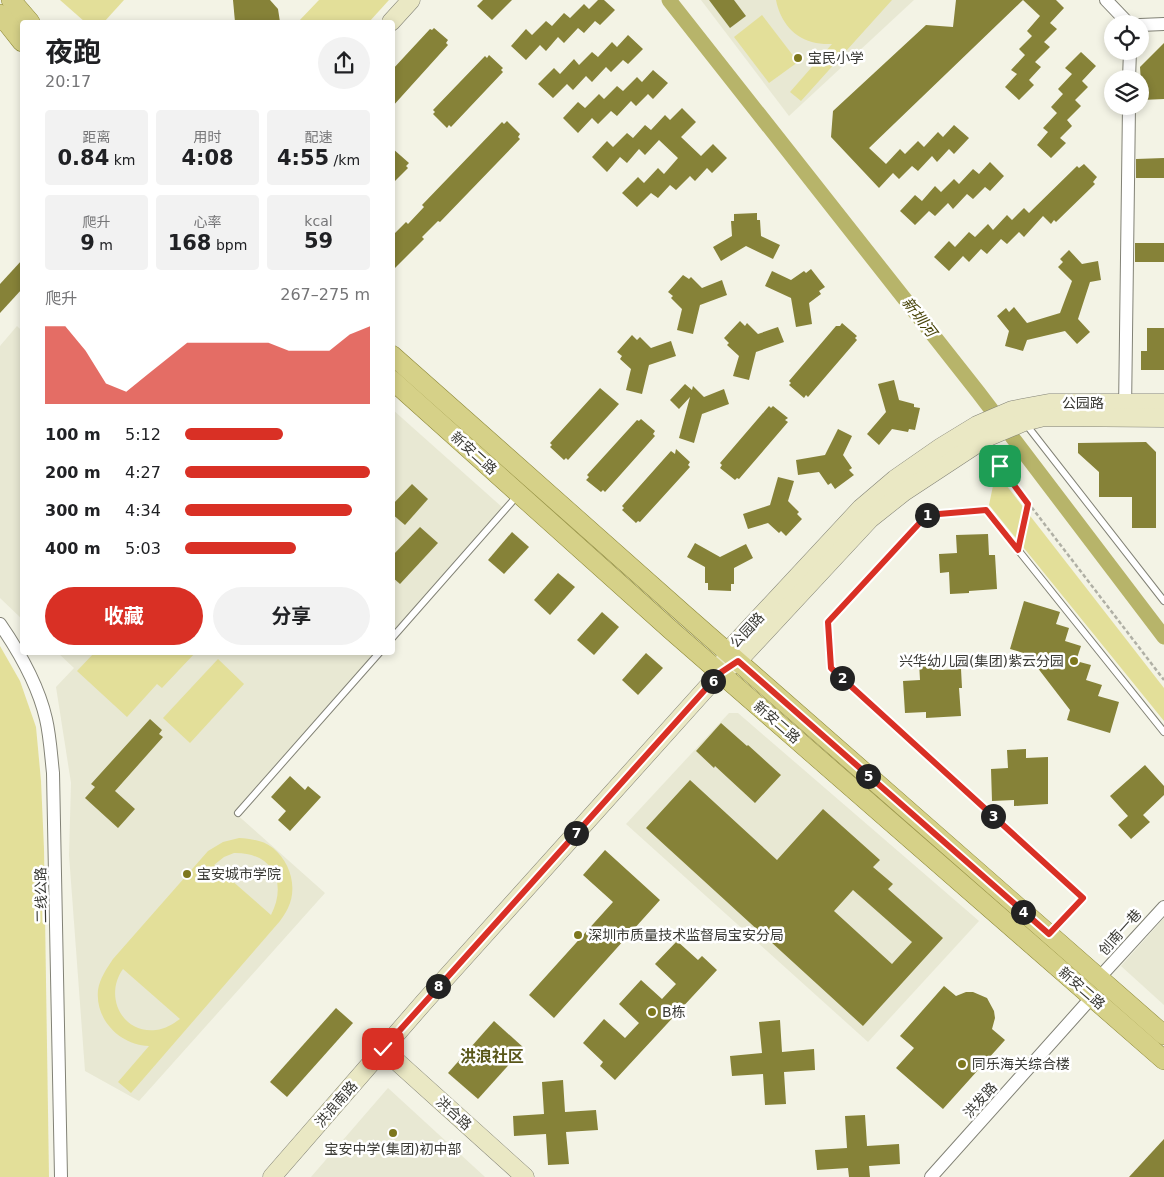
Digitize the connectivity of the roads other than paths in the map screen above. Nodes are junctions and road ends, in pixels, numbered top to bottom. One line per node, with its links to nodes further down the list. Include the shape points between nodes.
1 (11, 0): 6 (main road)
2 (411, 0): 7 (main road)
3 (1106, 0): 5 (street)
4 (0, 14): 10 (main road)
5 (1120, 15)
6 (28, 20)
7 (393, 20)
8 (1164, 24): 9 (street)
9 (1149, 25)
10 (20, 39)
11 (1129, 115): 15 (street)
12 (395, 358): 23 (main road, 新安二路)
13 (395, 383): 18 (main road, 新安二路)
14 (1164, 403): 15 (main road, 公园路)
15 (1125, 410): 16 (main road, 公园路); 17 (main road, 公园路)
16 (1018, 416): 19 (lane); 23 (main road, 公园路, via 982,431 870,519)
17 (1164, 418)
18 (519, 494): 21 (lane); 24 (main road, 新安二路)
19 (1164, 601)
20 (0, 624): 34 (street, 二线公路, via 27,666 36,687 46,718 53,773)
21 (395, 635)
22 (377, 655): 26 (lane)
23 (732, 656): 24 (main road, 公园路); 28 (main road, 新安二路)
24 (720, 673): 30 (main road, 新安二路); 32 (main road, 洪浪南路)
25 (1164, 732): 28 (lane, via 986,510 927,515 828,622 831,668 1083,898)
26 (238, 813)
27 (1164, 907): 29 (street, 创南一巷)
28 (1049, 934): 29 (main road, 新安二路)
29 (1099, 978): 31 (main road, 新安二路)
30 (1092, 998): 33 (main road, 新安二路); 37 (street, 洪发路)
31 (1164, 1035)
32 (383, 1049): 35 (main road, 洪浪南路); 36 (main road, 洪合路)
33 (1164, 1060)
34 (61, 1177)
35 (272, 1177)
36 (525, 1177)
37 (931, 1177)

